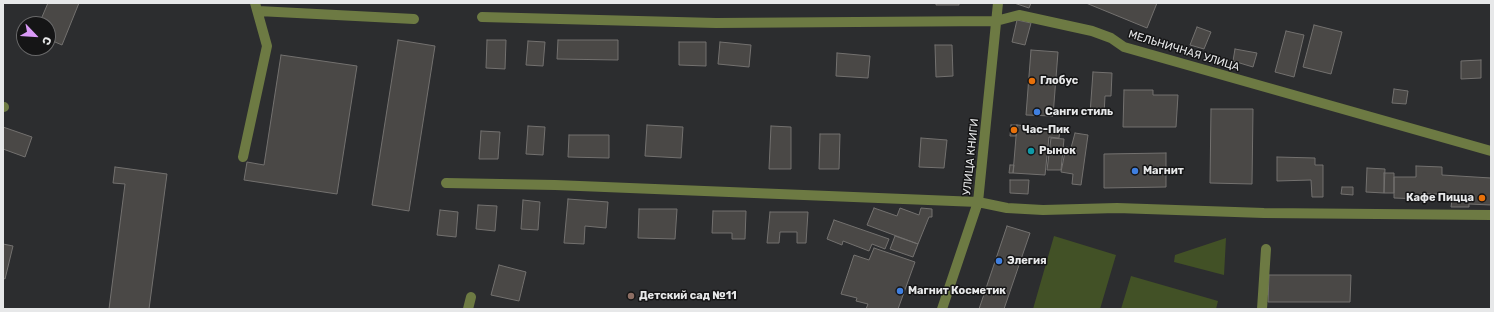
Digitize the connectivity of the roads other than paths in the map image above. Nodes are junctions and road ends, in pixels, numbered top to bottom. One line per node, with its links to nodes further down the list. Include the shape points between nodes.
1 (998, 3): 5 (street, УЛИЦА КНИГИ)
2 (257, 7): 4 (street); 7 (street, via 267,46)
3 (482, 17): 5 (street, МЕЛЬНИЧНАЯ УЛИЦА, via 716,23)
4 (414, 19)
5 (996, 21): 6 (street, МЕЛЬНИЧНАЯ УЛИЦА, via 1019,15 1092,31 1111,38 1124,47); 9 (street, УЛИЦА КНИГИ)
6 (1491, 152)
7 (243, 157)
8 (446, 183): 9 (street)
9 (978, 202): 10 (street, via 1007,208 1042,210 1117,208 1264,213); 14 (street, УЛИЦА КНИГИ)
10 (1491, 214)
11 (1266, 249): 15 (street)
12 (471, 297): 13 (street)
13 (468, 309)
14 (942, 309)
15 (1262, 309)

